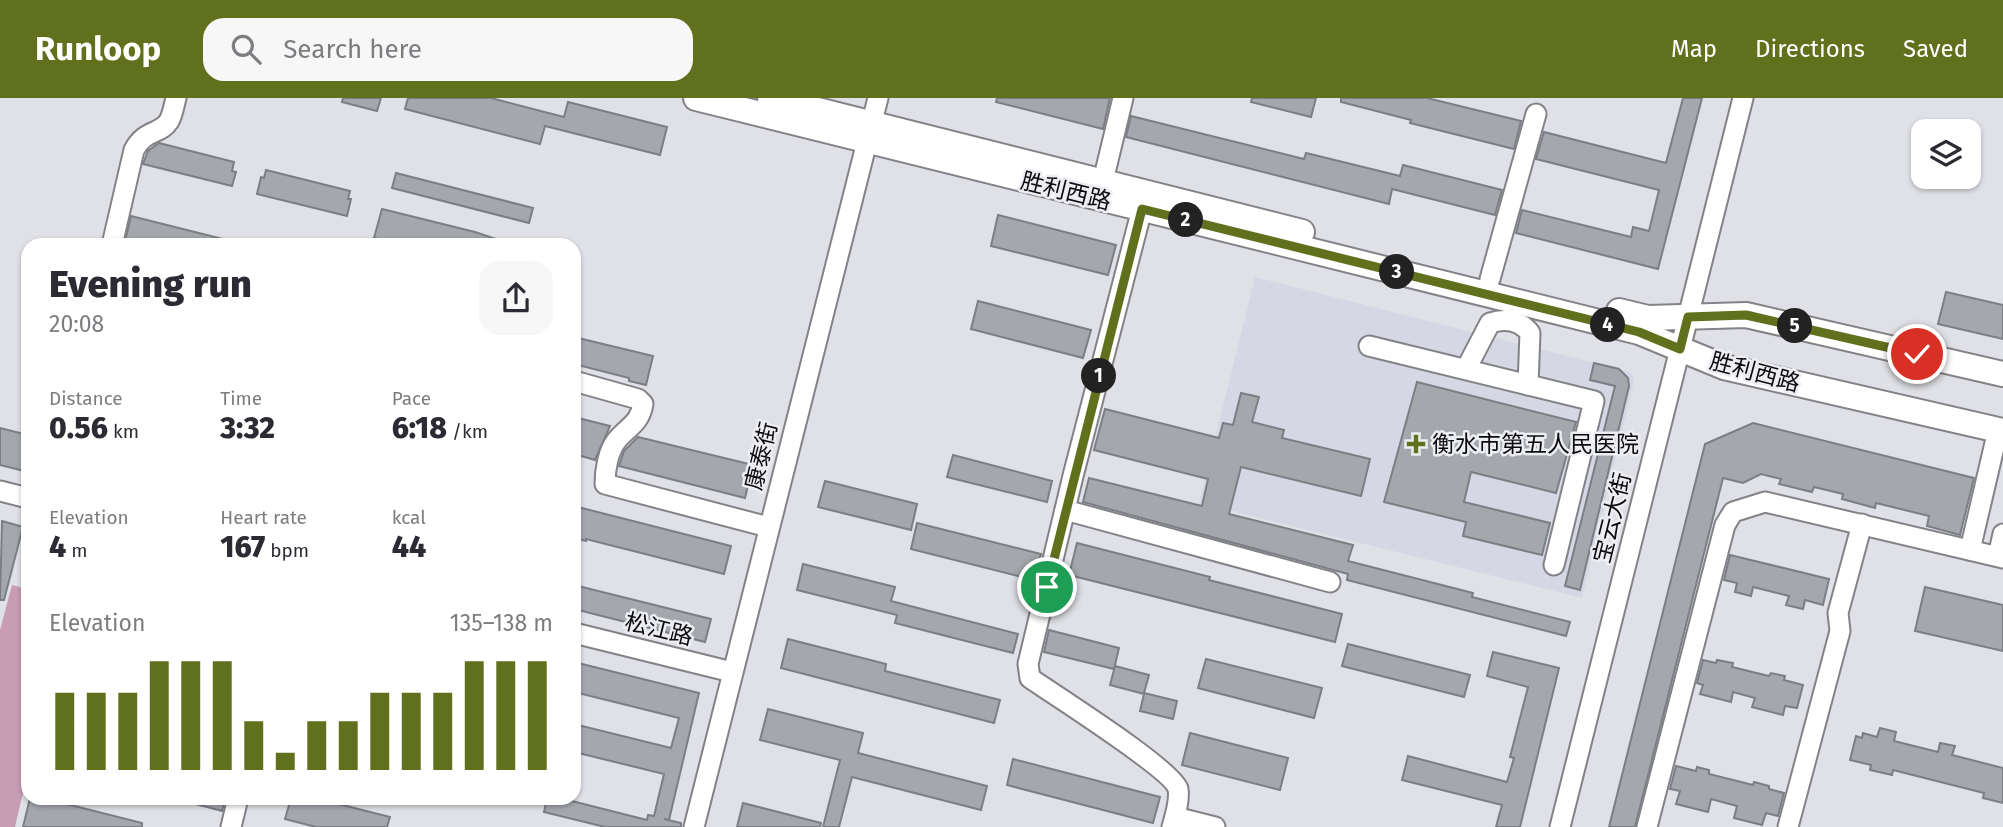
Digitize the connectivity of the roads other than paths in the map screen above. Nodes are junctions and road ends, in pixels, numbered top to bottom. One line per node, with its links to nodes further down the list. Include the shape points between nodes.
1 (176, 98): 11 (street, via 169,121 140,138 134,150)
2 (696, 98): 8 (main road, 胜利西路)
3 (769, 98): 8 (main road, 胜利西路)
4 (878, 98): 8 (street, 康泰街)
5 (1123, 98): 9 (street)
6 (1743, 98): 14 (street, 宝云大街)
7 (1536, 114): 12 (street)
8 (869, 132): 9 (main road, 胜利西路); 10 (main road, 胜利西路); 26 (street, 康泰街)
9 (1102, 181): 12 (main road, 胜利西路)
10 (1142, 209): 13 (main road, 胜利西路); 24 (street)
11 (114, 238)
12 (1490, 279): 14 (main road, 胜利西路, via 1648,318)
13 (1516, 312): 16 (main road, 胜利西路, via 1639,332); 17 (street, via 1490,323); 20 (street, via 1530,333)
14 (1688, 317): 16 (street, 宝云大街); 18 (main road, 胜利西路, via 1746,315)
15 (1369, 346): 17 (street)
16 (1680, 349): 21 (main road, 胜利西路, via 1724,367); 39 (street, 宝云大街)
17 (1466, 369): 20 (street)
18 (2003, 374)
19 (581, 383): 26 (street, via 643,404 637,422 612,449 605,484)
20 (1528, 384): 30 (street, via 1594,401)
21 (2000, 430): 28 (street)
22 (0, 491): 23 (street)
23 (21, 496)
24 (1065, 510): 31 (street); 35 (street, via 1028,664 1030,678 1174,783 1178,791)
25 (1862, 524): 28 (street); 40 (street, via 1765,502 1733,512 1725,525); 41 (street, via 1838,613 1840,631)
26 (768, 527): 33 (street, 康泰街)
27 (2003, 534): 29 (street)
28 (1970, 550): 29 (street)
29 (2001, 557)
30 (1553, 565)
31 (1330, 582)
32 (581, 635): 33 (street, 松江路)
33 (732, 672): 37 (street, 康泰街)
34 (236, 805): 36 (street)
35 (1173, 822): 38 (street)
36 (231, 827)
37 (694, 827)
38 (1215, 827)
39 (1560, 827)
40 (1647, 827)
41 (1788, 827)

